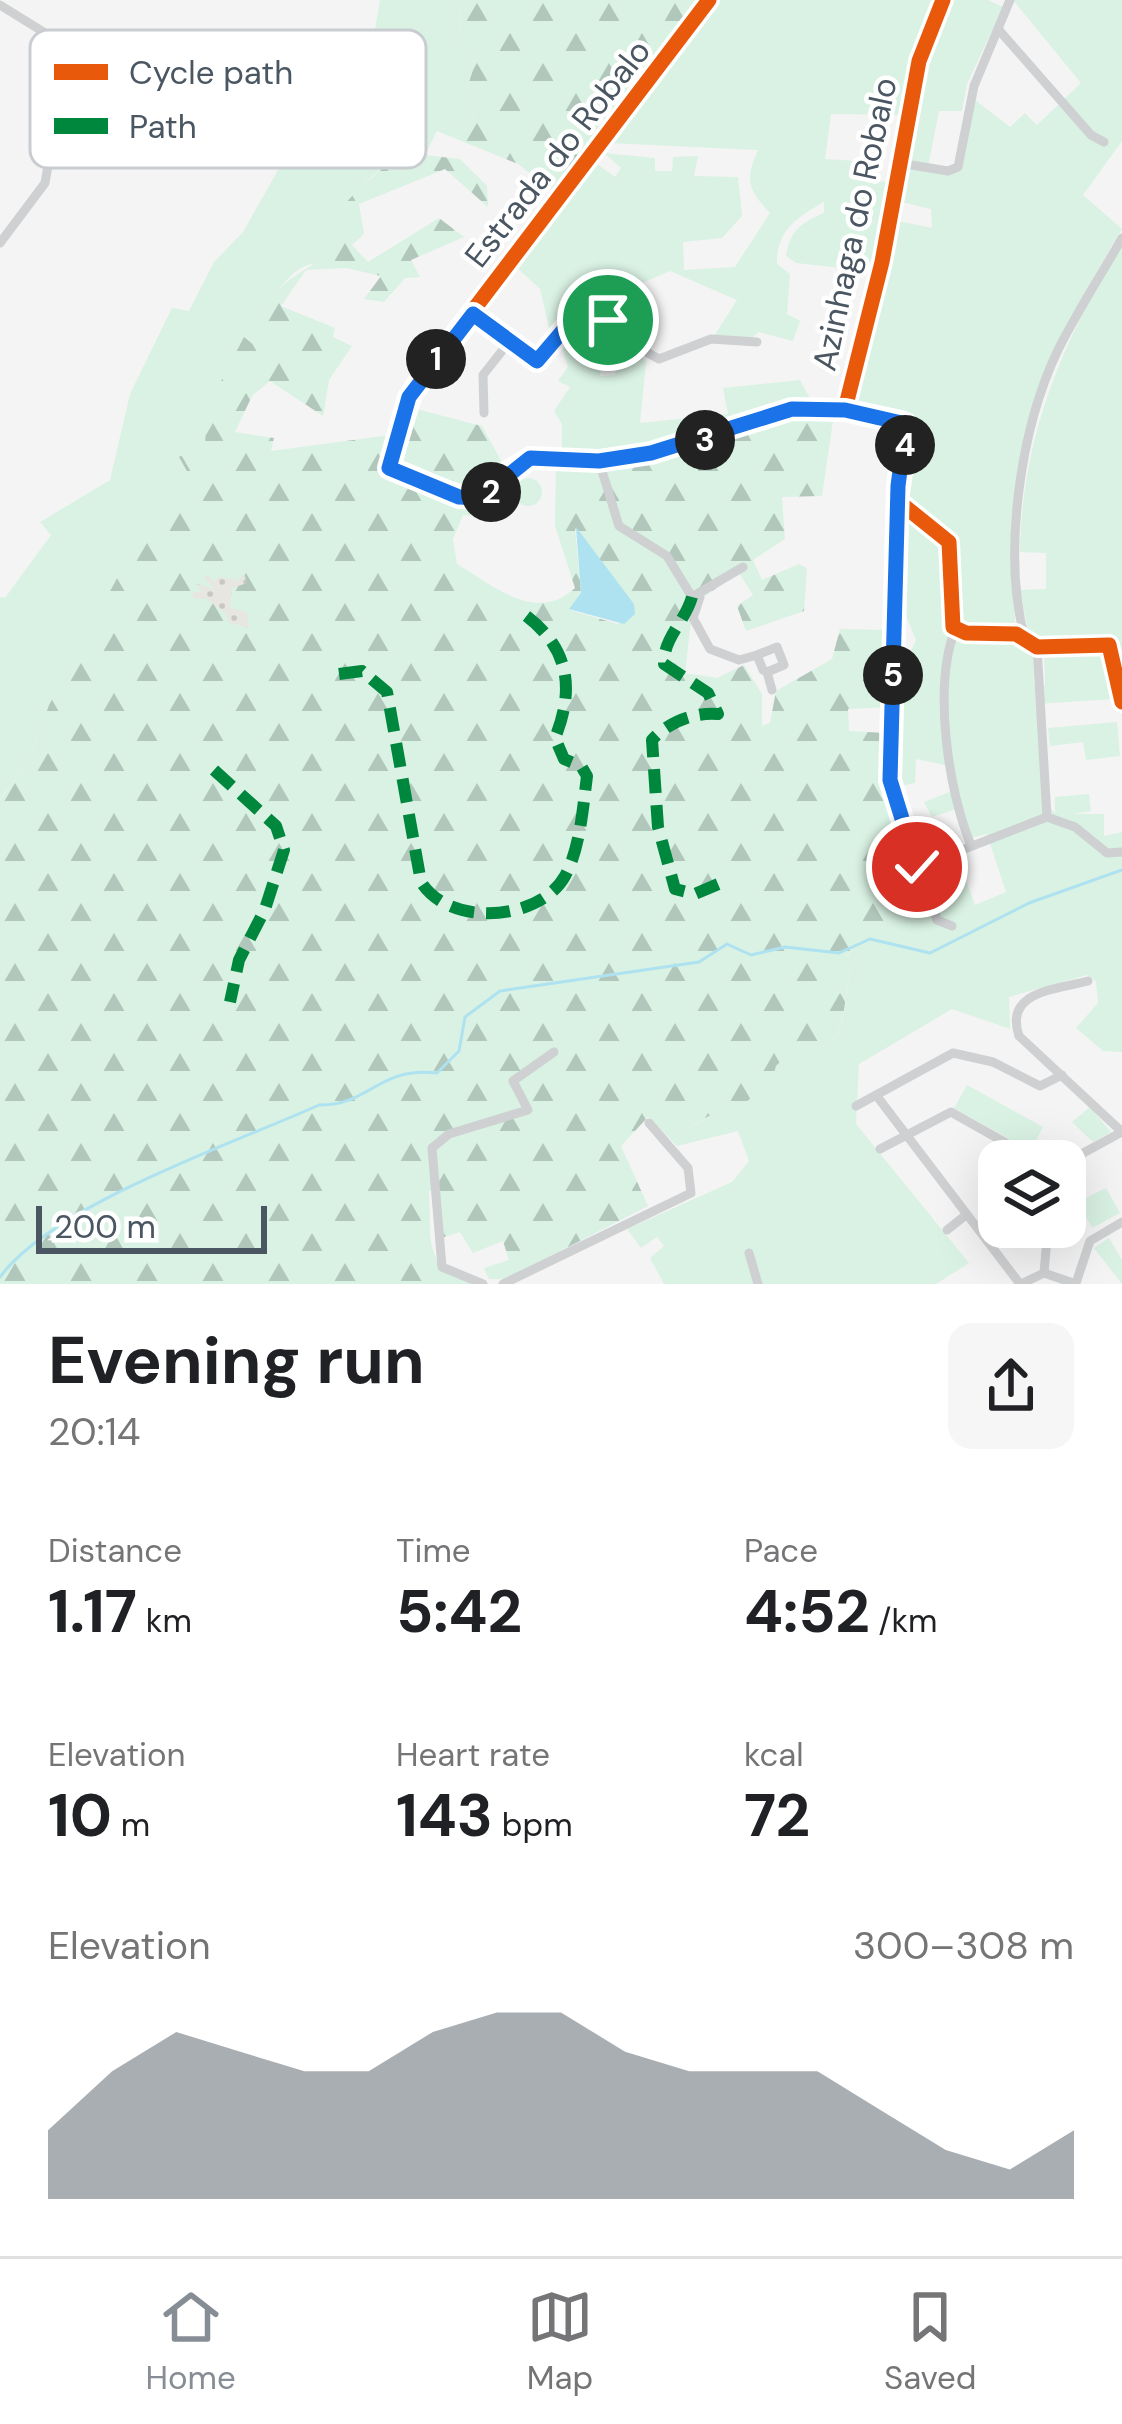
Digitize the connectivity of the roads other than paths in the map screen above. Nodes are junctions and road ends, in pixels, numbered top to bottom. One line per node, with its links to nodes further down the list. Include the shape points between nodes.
1 (709, 0): 12 (street, Estrada do Robalo)
2 (943, 0): 8 (street, Azinhaga do Robalo, via 919,61)
3 (1010, 0): 5 (street)
4 (0, 4): 6 (street)
5 (998, 29): 7 (street); 8 (street, via 974,86 958,167)
6 (41, 30)
7 (1104, 142)
8 (899, 163): 15 (street, Azinhaga do Robalo)
9 (48, 168): 11 (street)
10 (1122, 238): 23 (street, via 1037,405 1014,545)
11 (0, 243)
12 (473, 314): 13 (street); 18 (street, Estrada do Robalo, via 409,397)
13 (509, 342): 14 (street, via 540,361 576,319 630,326 659,358 712,340); 16 (street, via 483,375)
14 (757, 342)
15 (845, 410): 17 (street, Azinhaga do Robalo, via 767,414 710,438); 19 (street, via 906,424)
16 (484, 413)
17 (599, 461): 18 (street, Azinhaga do Robalo, via 530,458 480,498); 21 (street, via 619,526 668,556 688,594)
18 (389, 468)
19 (898, 500): 22 (street, via 949,542); 33 (street, via 890,780)
20 (743, 567): 21 (street)
21 (700, 597): 25 (street, via 693,618 707,646 739,660)
22 (955, 630): 23 (street); 31 (street, via 948,769)
23 (1025, 640): 24 (street)
24 (1037, 647): 28 (street, via 1109,645); 30 (street)
25 (758, 656): 26 (street); 27 (street, via 778,647 784,664 767,672)
26 (763, 670)
27 (772, 690)
28 (1121, 702): 29 (street)
29 (1122, 716)
30 (1046, 817): 31 (street); 32 (street, via 1075,827 1107,853)
31 (971, 845): 33 (street)
32 (1122, 852)
33 (917, 867): 34 (street, via 937,920)
34 (952, 926)
35 (1088, 981): 37 (street, via 1017,1006 1019,1036)
36 (554, 1052): 52 (street, via 513,1081 532,1113 449,1134 432,1148 442,1267)
37 (1062, 1075): 38 (street, via 1040,1086 953,1053); 41 (street)
38 (876, 1095): 39 (street); 42 (street)
39 (856, 1106)
40 (649, 1123): 53 (street, via 688,1168 691,1193)
41 (1122, 1132): 45 (street)
42 (906, 1135): 43 (street, via 951,1112); 44 (street); 46 (street)
43 (1001, 1140)
44 (880, 1149)
45 (1086, 1152)
46 (966, 1215): 48 (street); 55 (street)
47 (1122, 1222): 56 (street, via 1090,1241)
48 (947, 1230)
49 (1046, 1248): 51 (street)
50 (749, 1252): 54 (street)
51 (1044, 1274): 55 (street); 56 (street)
52 (483, 1284)
53 (503, 1284)
54 (758, 1284)
55 (1021, 1284)
56 (1076, 1284)

